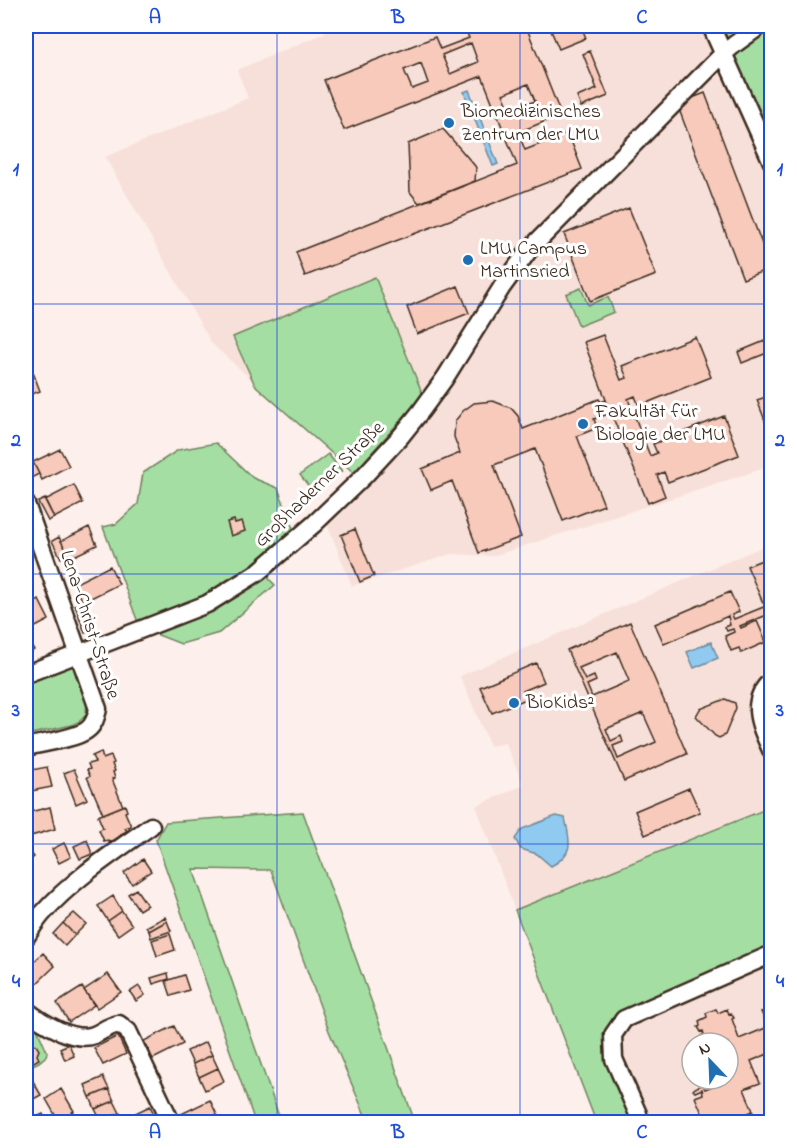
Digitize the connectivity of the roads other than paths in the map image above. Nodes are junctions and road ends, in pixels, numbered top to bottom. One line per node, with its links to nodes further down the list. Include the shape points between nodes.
1 (711, 26): 3 (street)
2 (760, 26): 3 (street, Großhaderner Straße)
3 (723, 54): 4 (street); 6 (street, Großhaderner Straße, via 682,86 635,144 529,250 421,411 339,501 257,573 207,604)
4 (771, 162)
5 (26, 504): 6 (street, Lena-Christ-Straße)
6 (80, 654): 7 (street, Großhaderner Straße); 9 (street, Lena-Christ-Straße, via 98,709 96,720 77,735)
7 (26, 674)
8 (771, 680): 10 (street, via 762,691 757,711)
9 (26, 747)
10 (771, 752)
11 (151, 826): 12 (street, via 65,890)
12 (26, 937)
13 (771, 954): 16 (street, via 624,1019 613,1035 614,1059)
14 (31, 1015): 15 (street, via 82,1038 119,1024 128,1031)
15 (171, 1122)
16 (640, 1122)

